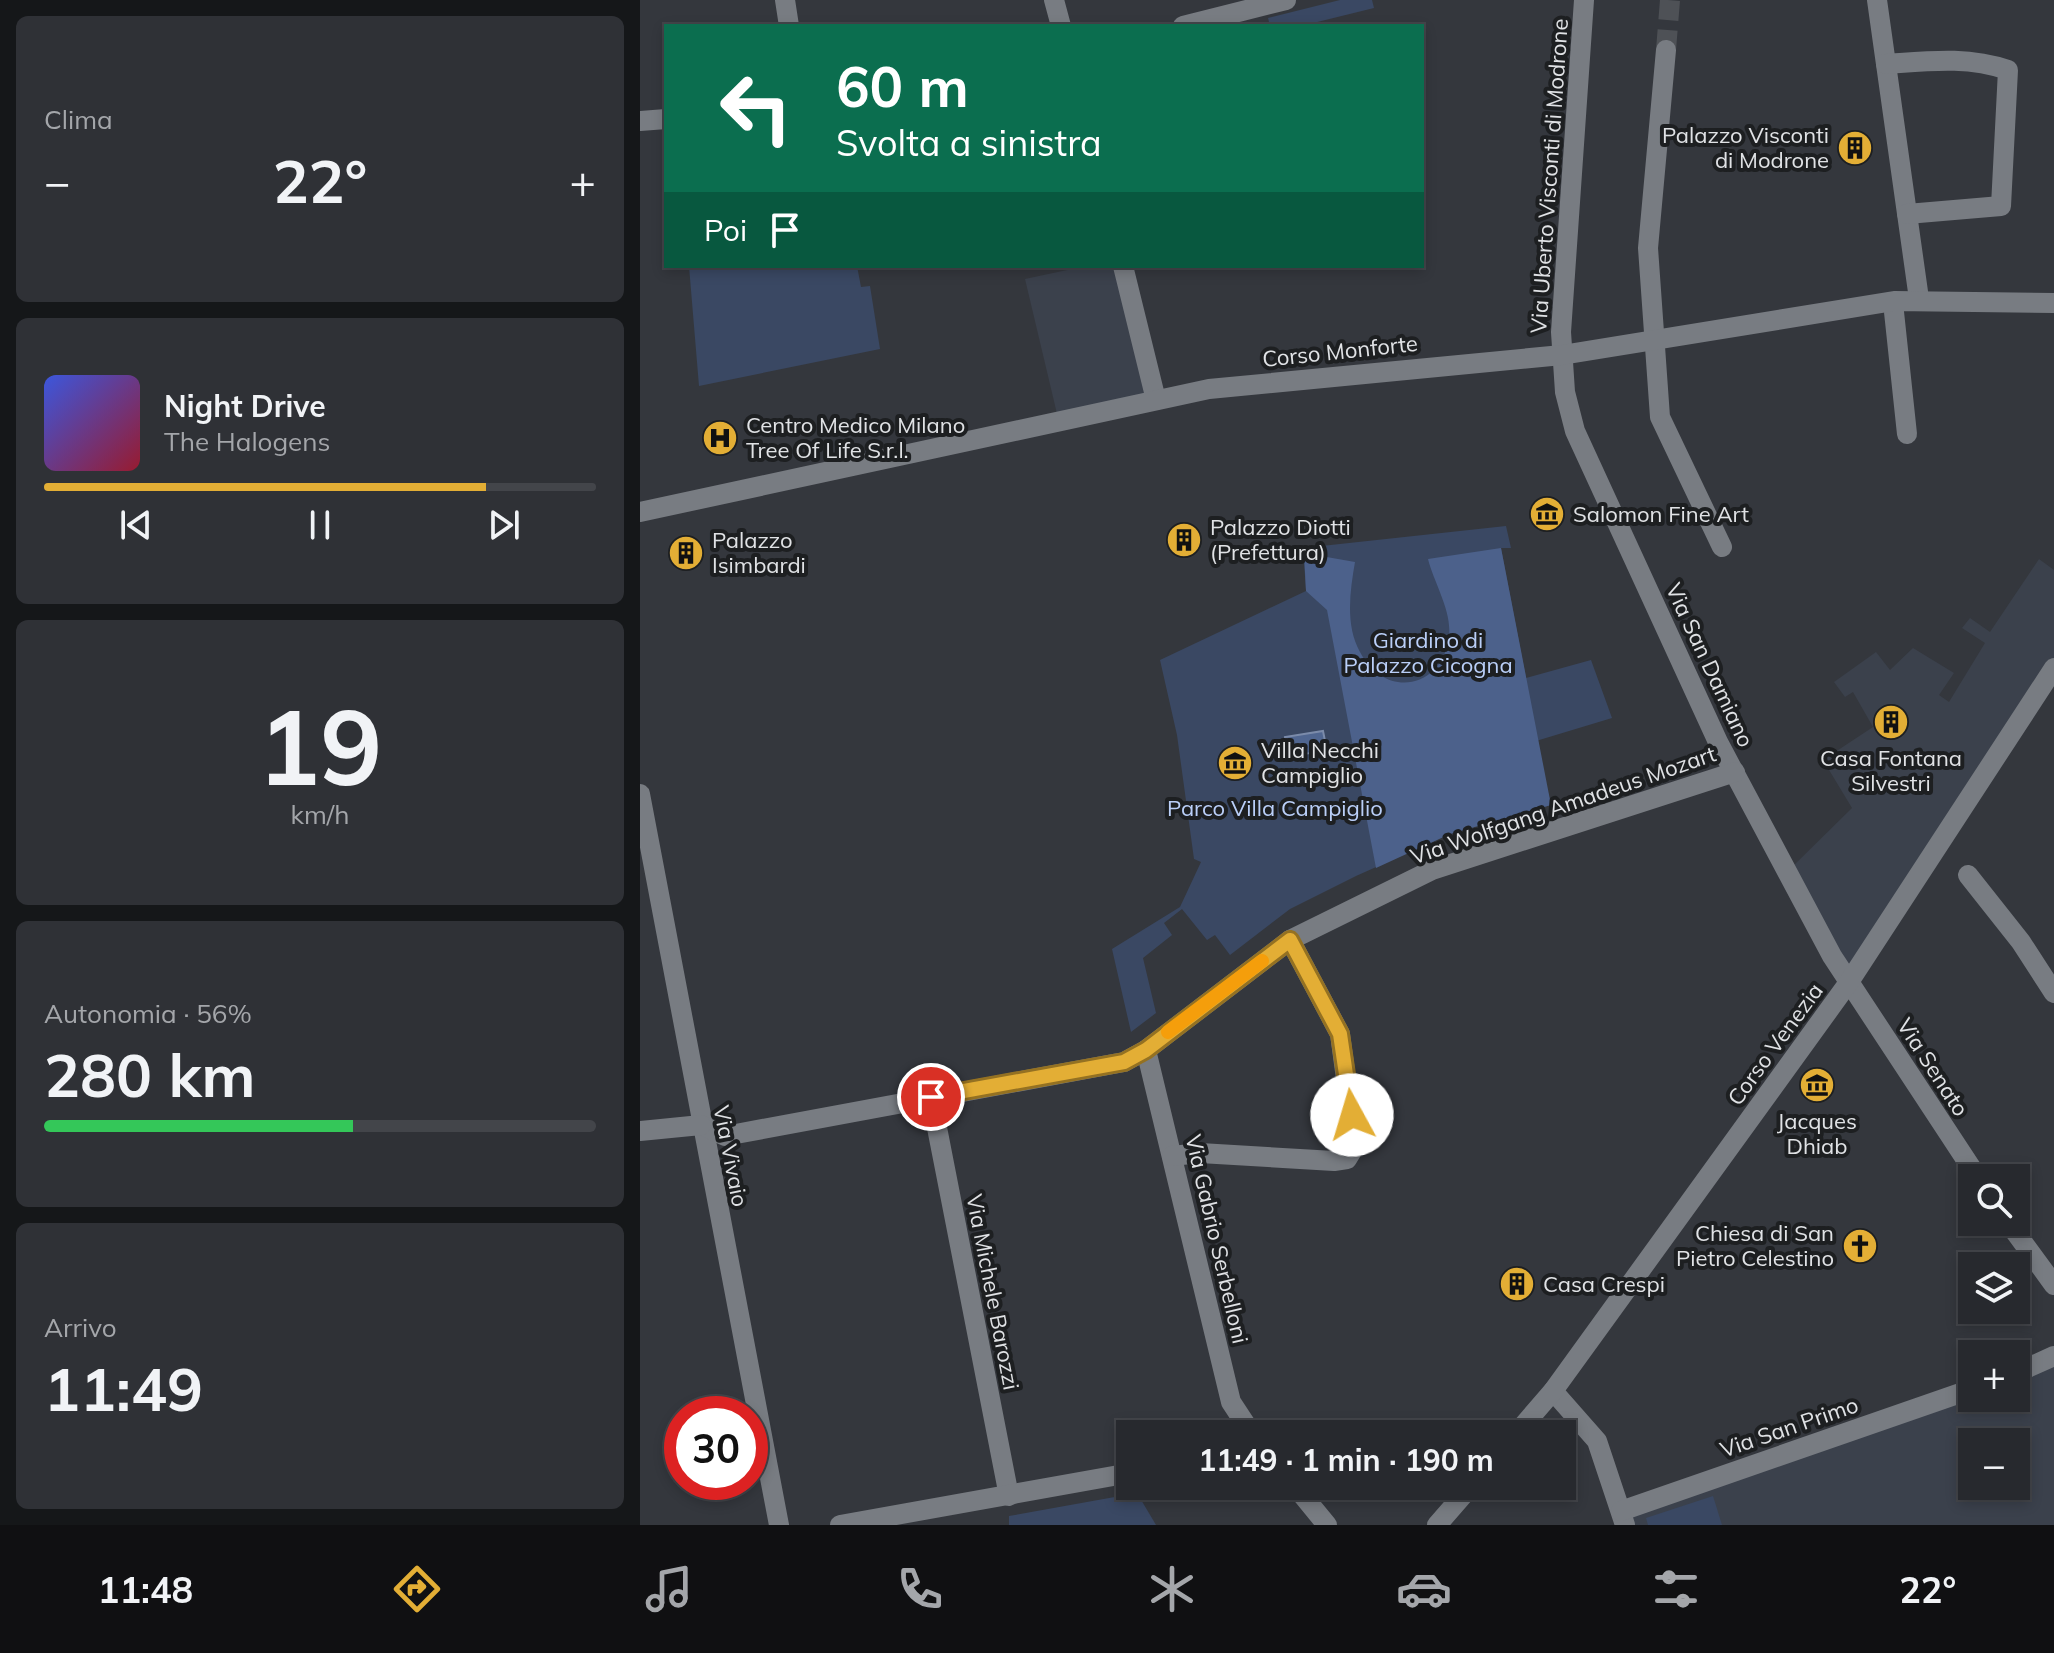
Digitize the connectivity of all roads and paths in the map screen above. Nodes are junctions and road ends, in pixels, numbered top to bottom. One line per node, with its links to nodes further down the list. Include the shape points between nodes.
1 (785, 0): 6 (street)
2 (1054, 0): 7 (street)
3 (1286, 0): 8 (street)
4 (1584, 0): 19 (street, Via Uberto Visconti di Modrone)
5 (1877, 0): 10 (street)
6 (789, 24)
7 (1060, 24)
8 (1191, 24)
9 (1666, 50): 18 (street, via 1648,248)
10 (1886, 64): 13 (street); 13 (street, via 1952,59 1983,61 2008,70 2001,206)
11 (664, 119): 12 (street)
12 (640, 121)
13 (1907, 214): 15 (street)
14 (1123, 268): 20 (street)
15 (1919, 299): 16 (street, Corso Monforte); 18 (street, Corso Monforte)
16 (2054, 303)
17 (1894, 312): 21 (street)
18 (1653, 340): 19 (street, Corso Monforte); 23 (street, via 1660,417)
19 (1562, 355): 20 (street, Corso Monforte, via 1223,388); 25 (street, Via San Damiano, via 1575,431)
20 (1156, 400): 22 (street, Corso Monforte)
21 (1907, 434)
22 (640, 512)
23 (1722, 547)
24 (2054, 668): 29 (street, Corso Venezia)
25 (1735, 772): 28 (street, Via Wolfgang Amadeus Mozart, via 1432,870); 29 (street, Via San Damiano)
26 (640, 794): 33 (street, Via Vivaio)
27 (1968, 875): 30 (street)
28 (1290, 940): 31 (street, Via Wolfgang Amadeus Mozart); 35 (street, via 1340,1034 1355,1146 1347,1159)
29 (1849, 982): 36 (street, Via Senato); 41 (street, Corso Venezia)
30 (2054, 993)
31 (1146, 1050): 32 (street, Via Wolfgang Amadeus Mozart, via 1124,1062); 35 (street, Via Gabrio Serbelloni)
32 (931, 1097): 33 (street, Via Wolfgang Amadeus Mozart, via 725,1136); 46 (street, Via Michele Barozzi)
33 (701, 1125): 34 (street, Via Wolfgang Amadeus Mozart); 50 (street, Via Vivaio)
34 (640, 1131)
35 (1172, 1156): 43 (street, Via Gabrio Serbelloni, via 1231,1402)
36 (1969, 1164)
37 (2018, 1236): 38 (street)
38 (2054, 1285)
39 (2054, 1356): 40 (street)
40 (2030, 1367)
41 (1553, 1391): 44 (street, Corso Venezia); 49 (street, via 1597,1441)
42 (1958, 1394): 49 (street, Via San Primo)
43 (1243, 1420)
44 (1528, 1420)
45 (1116, 1476): 46 (street)
46 (1009, 1496): 51 (street)
47 (1306, 1500): 52 (street)
48 (1459, 1500): 53 (street)
49 (1623, 1518)
50 (779, 1525)
51 (840, 1525)
52 (1327, 1525)
53 (1437, 1525)

